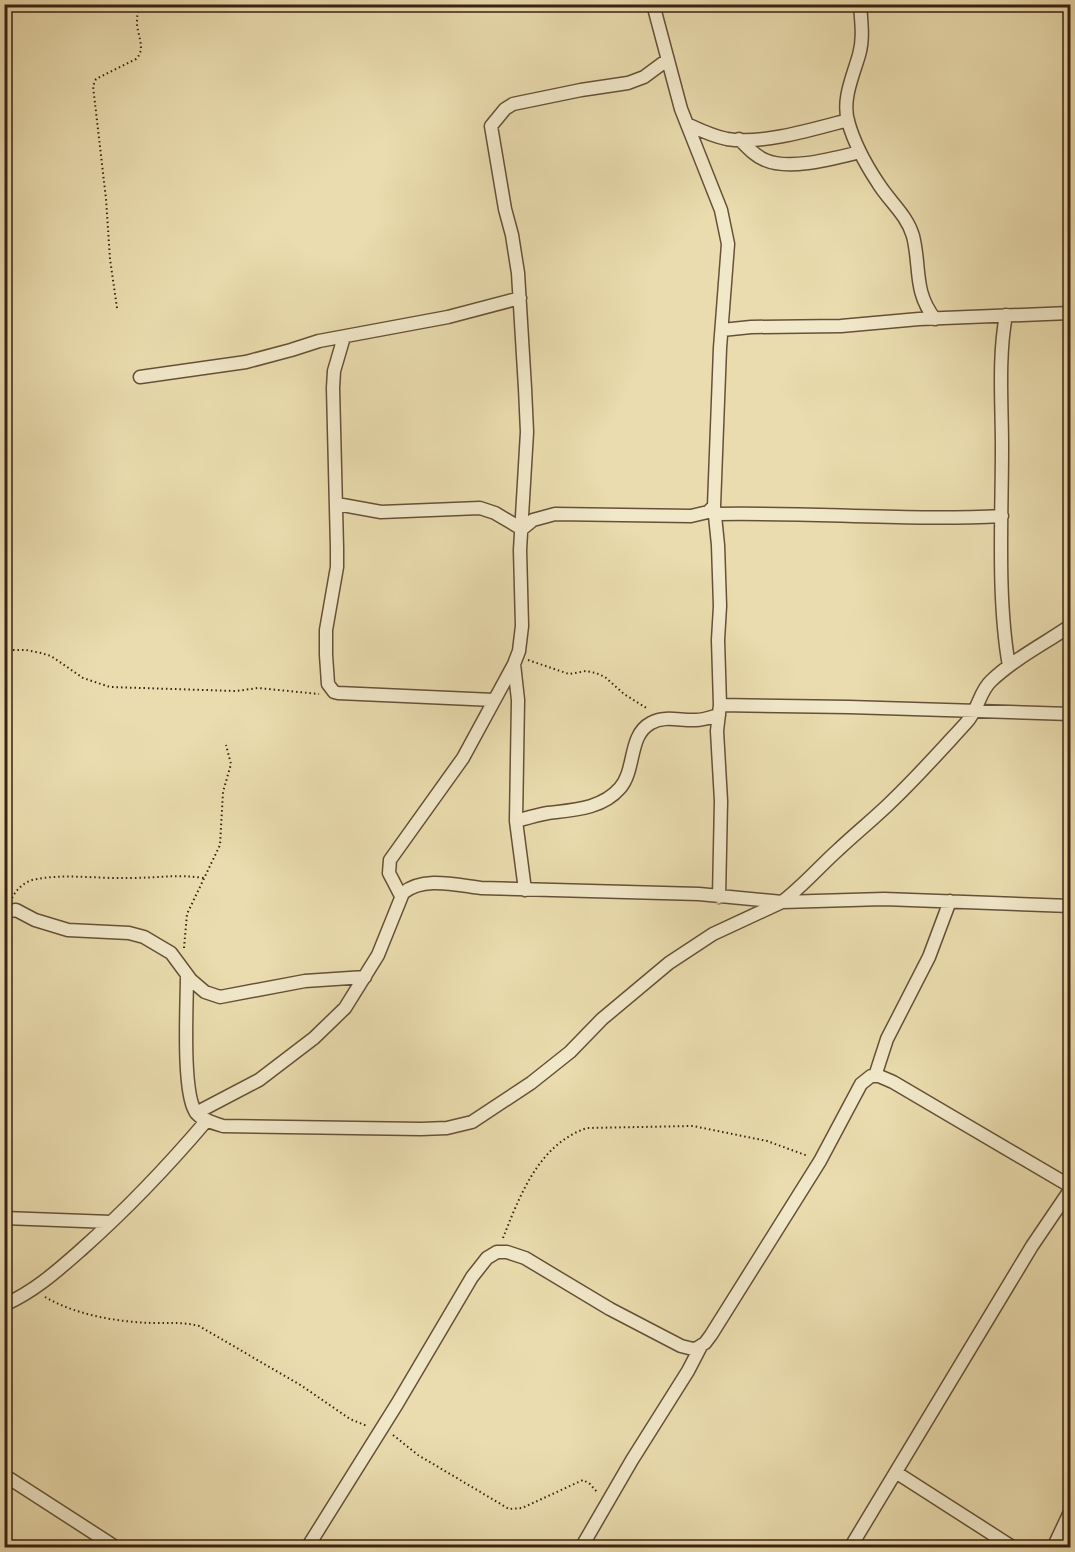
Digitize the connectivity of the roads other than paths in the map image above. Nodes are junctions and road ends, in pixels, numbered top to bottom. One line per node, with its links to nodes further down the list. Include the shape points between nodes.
1 (653, 4): 3 (street)
2 (860, 4): 4 (street, via 862,34 848,95)
3 (667, 60): 5 (street); 8 (street, via 628,83 513,104 491,126)
4 (848, 120): 6 (street, via 812,130); 7 (street)
5 (687, 124): 6 (street, via 706,133); 12 (street, via 726,227)
6 (739, 140): 7 (street, via 755,154 776,163 817,161)
7 (860, 152): 11 (street, via 877,183 906,218 913,236 920,292)
8 (520, 298): 13 (street); 18 (street, via 527,432)
9 (1071, 313): 10 (street)
10 (1006, 315): 11 (street); 17 (street, via 1002,347)
11 (935, 319): 12 (street)
12 (722, 330): 16 (street)
13 (344, 337): 14 (street, via 319,340 246,362); 15 (street, via 333,388)
14 (140, 377)
15 (337, 504): 18 (street, via 381,512 480,508); 22 (street, via 336,567 326,630 327,678 334,692)
16 (715, 510): 17 (street, via 941,519); 18 (street, via 691,516 555,514 533,520); 23 (street)
17 (1002, 516): 21 (street)
18 (522, 529): 20 (street, via 522,626)
19 (1071, 626): 21 (street)
20 (516, 660): 22 (street); 26 (street)
21 (1009, 666): 24 (street, via 987,685)
22 (494, 700): 28 (street, via 463,758 390,860 389,873)
23 (719, 710): 24 (street); 26 (street, via 698,720 663,718 645,726 626,778 609,797 580,809); 29 (street)
24 (976, 711): 25 (street); 31 (street, via 917,777)
25 (1071, 714)
26 (516, 821): 27 (street)
27 (525, 890): 28 (street, via 423,884 411,886); 29 (street)
28 (401, 896): 35 (street)
29 (720, 897): 31 (street)
30 (950, 901): 31 (street); 32 (street); 36 (street, via 929,957 887,1039)
31 (782, 902): 38 (street, via 713,934 669,963 570,1052 472,1122 447,1128 401,1130 224,1126)
32 (1071, 906)
33 (5, 912): 34 (street, via 16,910 68,930 144,937 171,953)
34 (184, 971): 35 (street, via 205,992 220,997 305,981); 37 (street, via 187,1071)
35 (365, 977): 37 (street, via 345,1008 314,1038 259,1080)
36 (875, 1076): 39 (street, via 893,1082); 43 (street, via 861,1084 820,1161)
37 (196, 1113): 38 (street)
38 (207, 1120): 41 (street)
39 (1071, 1188): 44 (street, via 1032,1246)
40 (4, 1218): 41 (street)
41 (111, 1222): 42 (street, via 44,1283)
42 (4, 1305)
43 (701, 1346): 48 (street, via 693,1349 667,1340 525,1258 497,1252 480,1264); 49 (street)
44 (897, 1473): 50 (street); 51 (street)
45 (4, 1474): 47 (street)
46 (1071, 1512): 52 (street)
47 (117, 1548)
48 (307, 1548)
49 (581, 1548)
50 (850, 1548)
51 (1014, 1548)
52 (1053, 1548)

